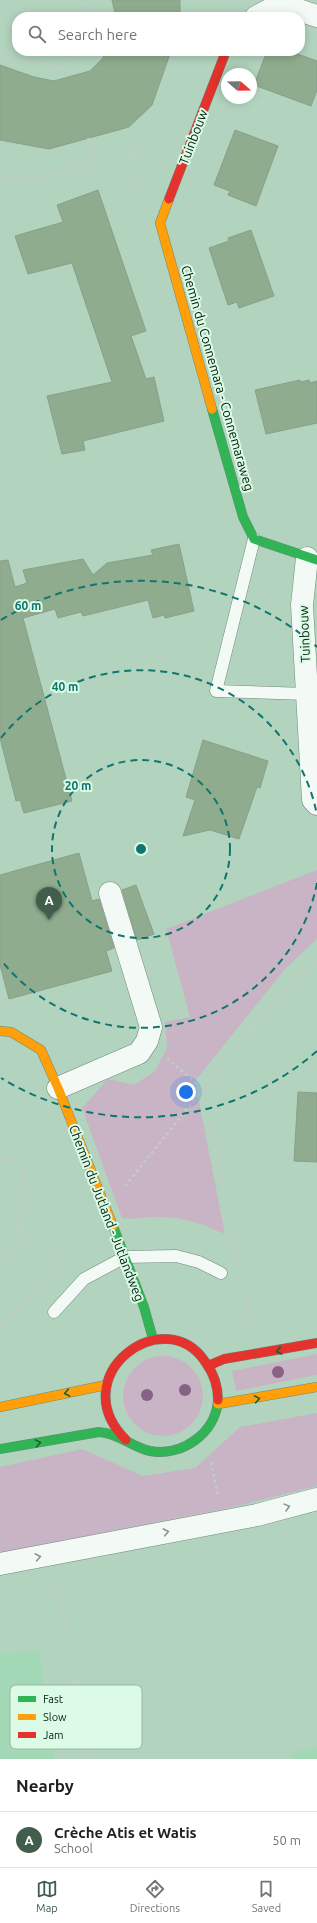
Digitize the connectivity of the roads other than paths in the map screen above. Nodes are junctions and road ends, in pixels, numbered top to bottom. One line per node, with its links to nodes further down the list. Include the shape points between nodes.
1 (265, 12): 3 (street, via 280,4)
2 (305, 12): 4 (street)
3 (305, 12)
4 (317, 16)
5 (224, 56): 6 (street, Tuinbouw)
6 (160, 223): 7 (street, Chemin du Connemara - Connemaraweg, via 243,517)
7 (254, 539): 8 (street, Tuinbouw); 9 (lane, via 216,691)
8 (312, 559): 9 (street, Tuinbouw, via 302,605)
9 (307, 694): 10 (street, Tuinbouw, via 313,800)
10 (317, 804)
11 (110, 893): 13 (street, via 151,1028 147,1041 139,1053)
12 (0, 1031): 13 (street, Chemin du Jutland - Jutlandweg, via 11,1032 41,1050)
13 (58, 1088): 14 (street, Chemin du Jutland - Jutlandweg)
14 (125, 1257): 15 (lane, via 176,1256 199,1262); 16 (lane, via 84,1279); 17 (street, Chemin du Jutland - Jutlandweg)
15 (221, 1273)
16 (54, 1312)
17 (153, 1339): 19 (street, via 186,1343 199,1352); 20 (street, via 131,1347 114,1364)
18 (317, 1343): 19 (street, one-way to 19, via 224,1359)
19 (210, 1365): 22 (street, via 217,1384)
20 (106, 1385): 23 (street, one-way to 23); 24 (street, via 106,1406 113,1424)
21 (317, 1387): 22 (street, one-way to 21)
22 (218, 1404): 24 (street, via 213,1420 203,1434 190,1445 174,1451 157,1452 140,1448)
23 (0, 1407)
24 (126, 1440): 25 (street, one-way to 24, via 101,1432)
25 (0, 1449)
26 (317, 1499): 27 (street, one-way to 26, via 257,1515)
27 (0, 1564)

